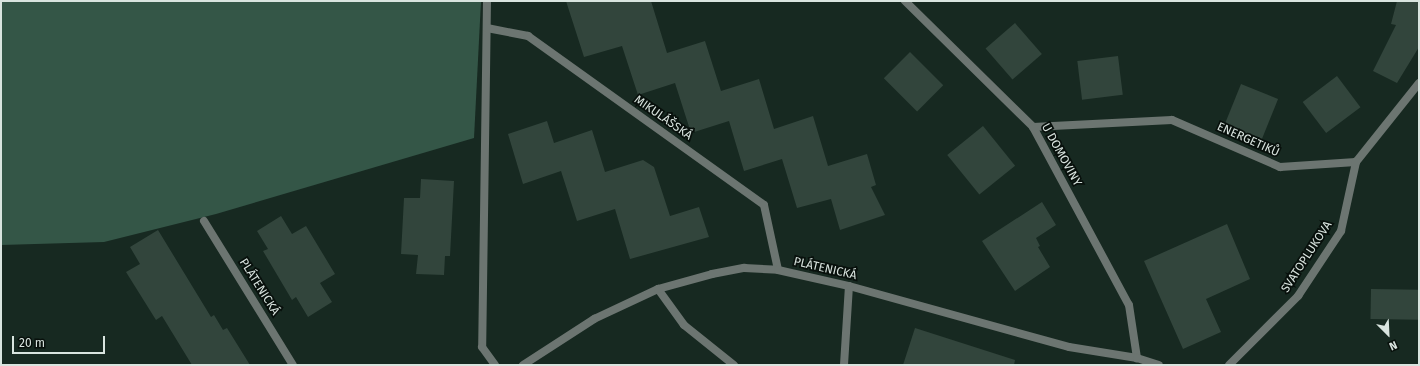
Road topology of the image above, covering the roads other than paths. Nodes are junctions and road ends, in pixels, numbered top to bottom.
1 (487, 1) edge
2 (905, 1) edge
3 (487, 28) junction
4 (1419, 83) edge
5 (1033, 127) junction
6 (1356, 162) junction
7 (204, 222) dead end
8 (778, 270) junction
9 (849, 286) junction
10 (658, 289) junction
11 (1137, 358) junction
12 (293, 365) edge
13 (495, 365) edge
14 (523, 365) edge
15 (734, 365) edge
16 (844, 365) edge
17 (1159, 365) edge
18 (1229, 365) edge

1 - 3 street
2 - 5 street, U DOMOVINY
3 - 8 street, MIKULÁŠSKÁ
3 - 13 street
4 - 6 street
5 - 6 street, ENERGETIKŮ
5 - 11 street, U DOMOVINY
6 - 18 street, SVATOPLUKOVA
7 - 12 street, PLÁTENICKÁ
8 - 9 street, PLÁTENICKÁ
8 - 10 street, PLÁTENICKÁ
9 - 11 street, PLÁTENICKÁ
9 - 16 street
10 - 14 street, PLÁTENICKÁ
10 - 15 street
11 - 17 street, PLÁTENICKÁ

